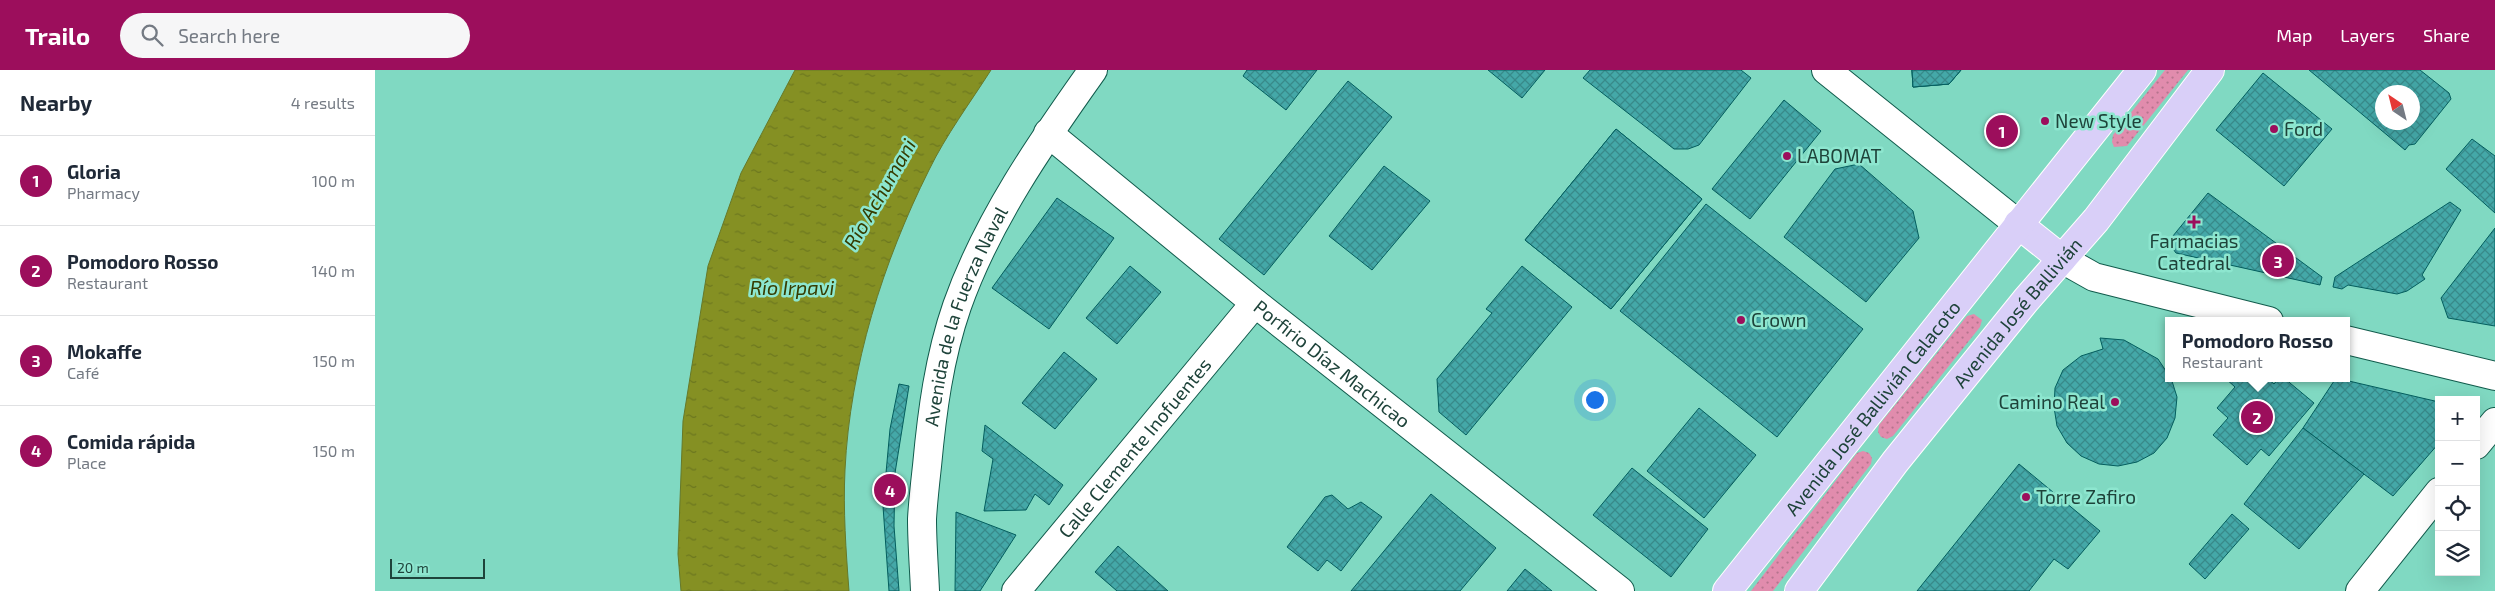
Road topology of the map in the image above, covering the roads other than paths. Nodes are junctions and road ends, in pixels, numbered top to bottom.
1 (1093, 70) edge
2 (1826, 70) edge
3 (2142, 70) edge
4 (2210, 70) edge
5 (1048, 133) junction
6 (2018, 224) junction
7 (2062, 259) junction
8 (1255, 304) junction
9 (2253, 317) edge
10 (2350, 341) edge
11 (2495, 376) edge
12 (2495, 422) edge
13 (2479, 441) edge
14 (2435, 497) edge
15 (925, 591) edge
16 (1016, 591) edge
17 (1620, 591) edge
18 (1727, 591) edge
19 (1799, 591) edge
20 (2360, 591) edge

1 - 5 street, Avenida de la Fuerza Naval
2 - 6 street
3 - 6 main road
4 - 7 main road, Avenida José Ballivián
5 - 8 street, Porfirio Díaz Machicao
5 - 15 street, Avenida de la Fuerza Naval
6 - 7 main road
6 - 18 main road, Avenida José Ballivián Calacoto
7 - 9 street
7 - 19 main road, Avenida José Ballivián
8 - 16 street, Calle Clemente Inofuentes
8 - 17 street, Porfirio Díaz Machicao
10 - 11 street
12 - 13 street
14 - 20 street

